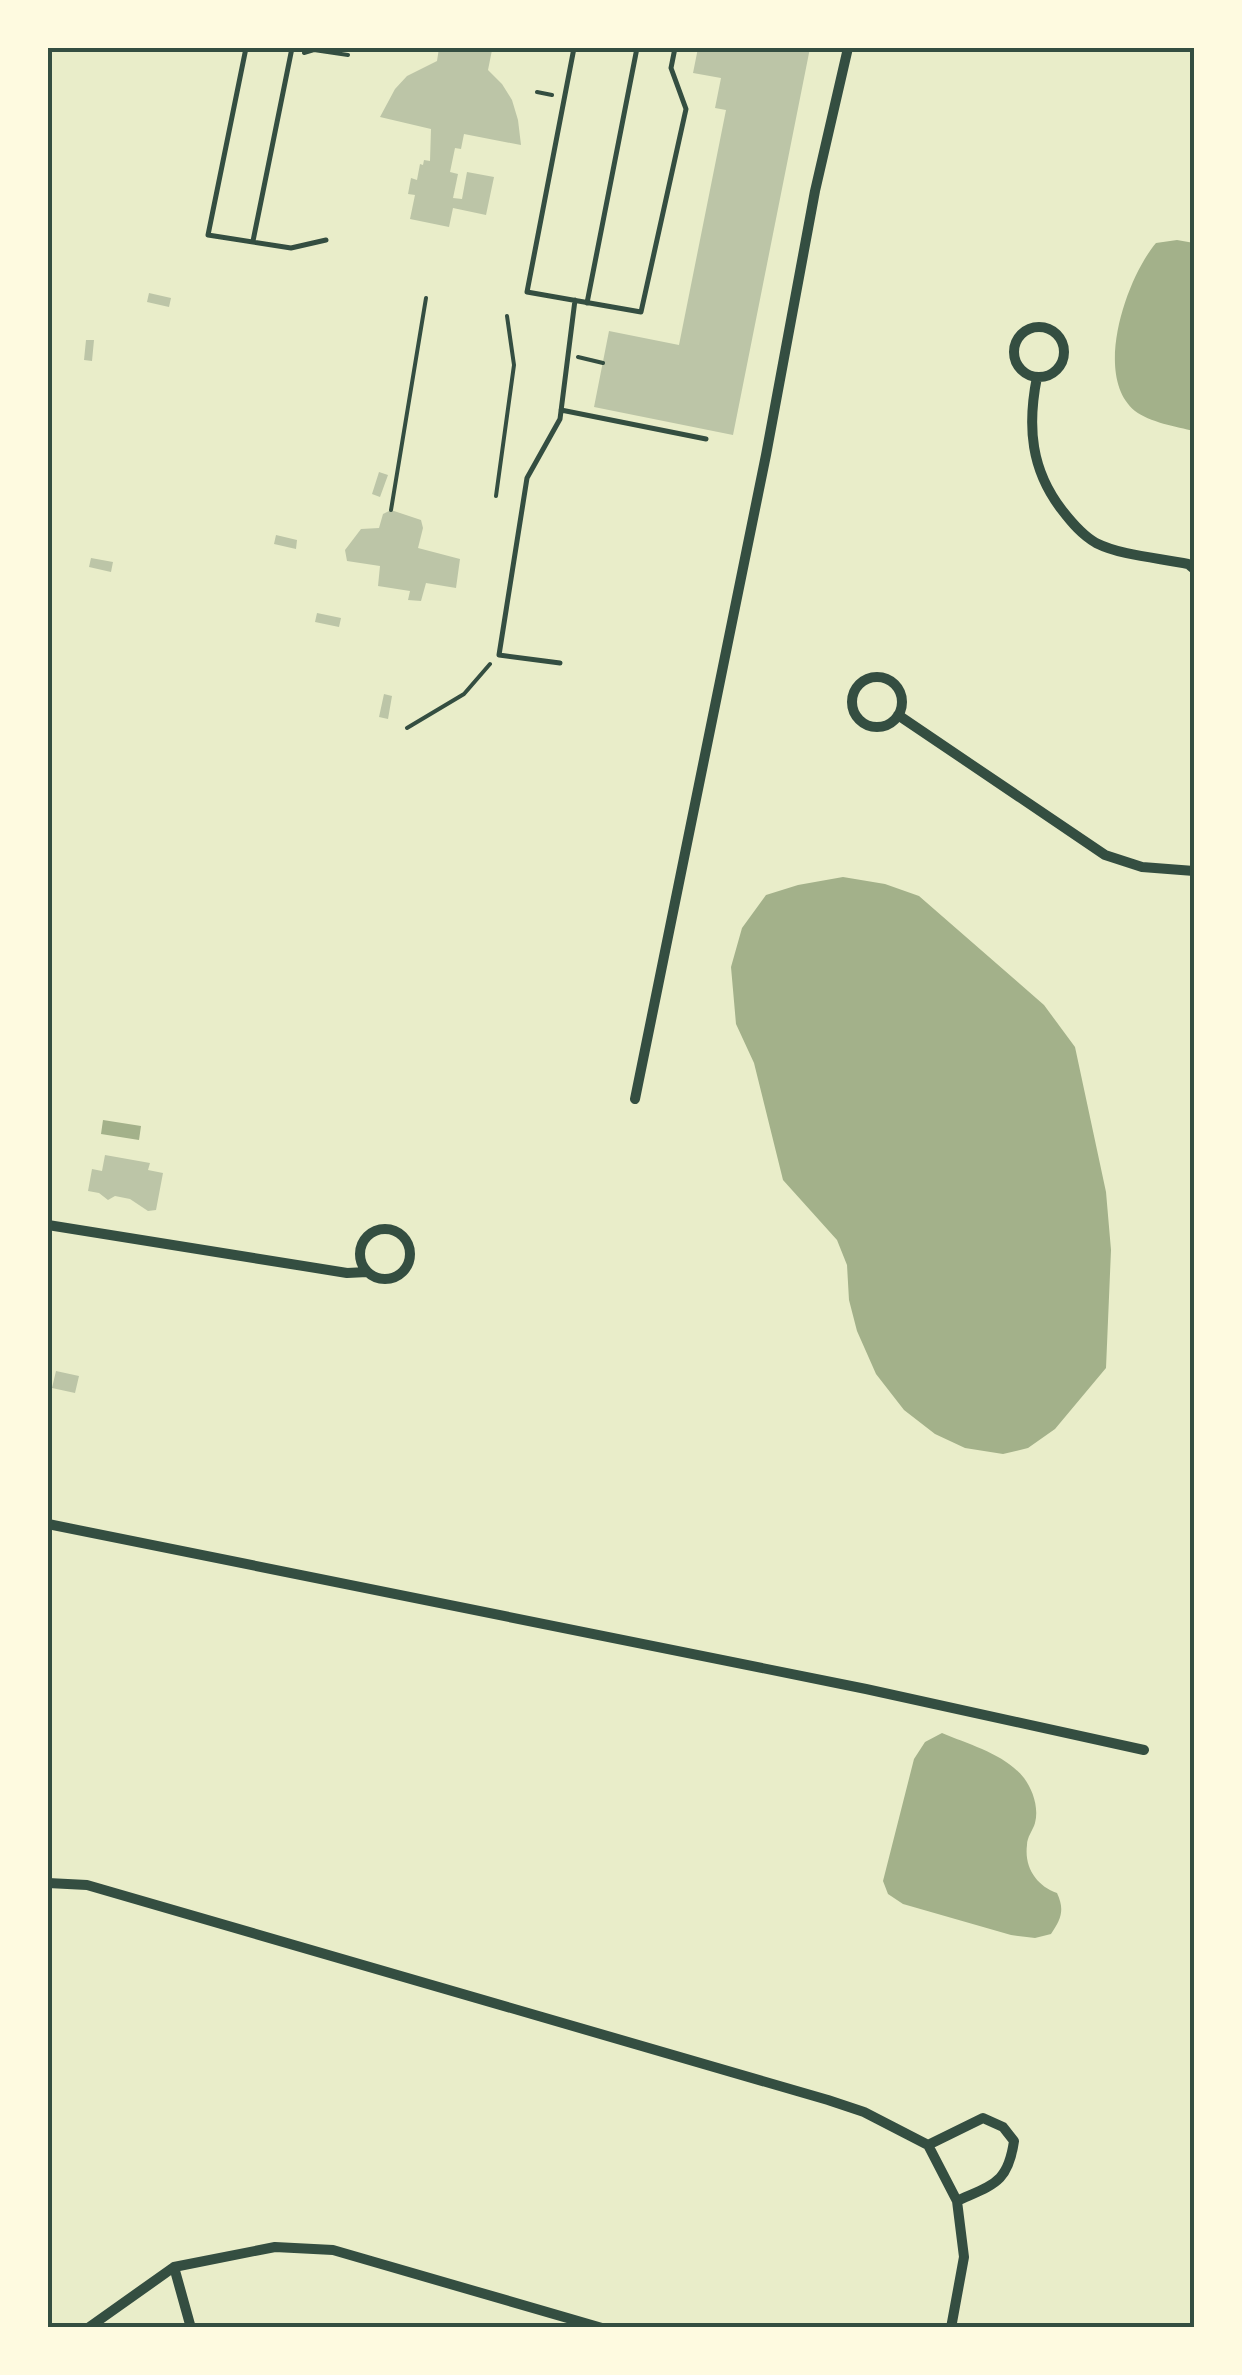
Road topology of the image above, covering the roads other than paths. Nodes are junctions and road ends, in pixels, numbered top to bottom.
1 (246, 48) edge
2 (292, 48) edge
3 (574, 48) edge
4 (637, 48) edge
5 (675, 48) edge
6 (848, 48) edge
7 (326, 240) dead end
8 (253, 242) junction
9 (575, 300) junction
10 (587, 303) junction
11 (1036, 377) junction
12 (561, 410) junction
13 (706, 439) dead end
14 (1194, 569) edge
15 (560, 664) dead end
16 (898, 715) junction
17 (1194, 870) edge
18 (635, 1100) dead end
19 (48, 1225) edge
20 (366, 1272) junction
21 (48, 1524) edge
22 (1144, 1750) dead end
23 (48, 1883) edge
24 (928, 2145) junction
25 (958, 2201) junction
26 (174, 2267) junction
27 (88, 2328) edge
28 (191, 2328) edge
29 (602, 2328) edge
30 (952, 2328) edge

1 - 8 lane
2 - 8 lane
3 - 9 lane
4 - 10 lane
5 - 10 lane
6 - 18 street
7 - 8 lane
9 - 10 lane
9 - 12 lane
11 - 11 street
11 - 14 street
12 - 13 lane
12 - 15 lane
16 - 16 street
16 - 17 street
19 - 20 street
20 - 20 street
21 - 22 street
23 - 24 street
24 - 25 street
24 - 25 street
25 - 30 street
26 - 27 street
26 - 28 street
26 - 29 street

